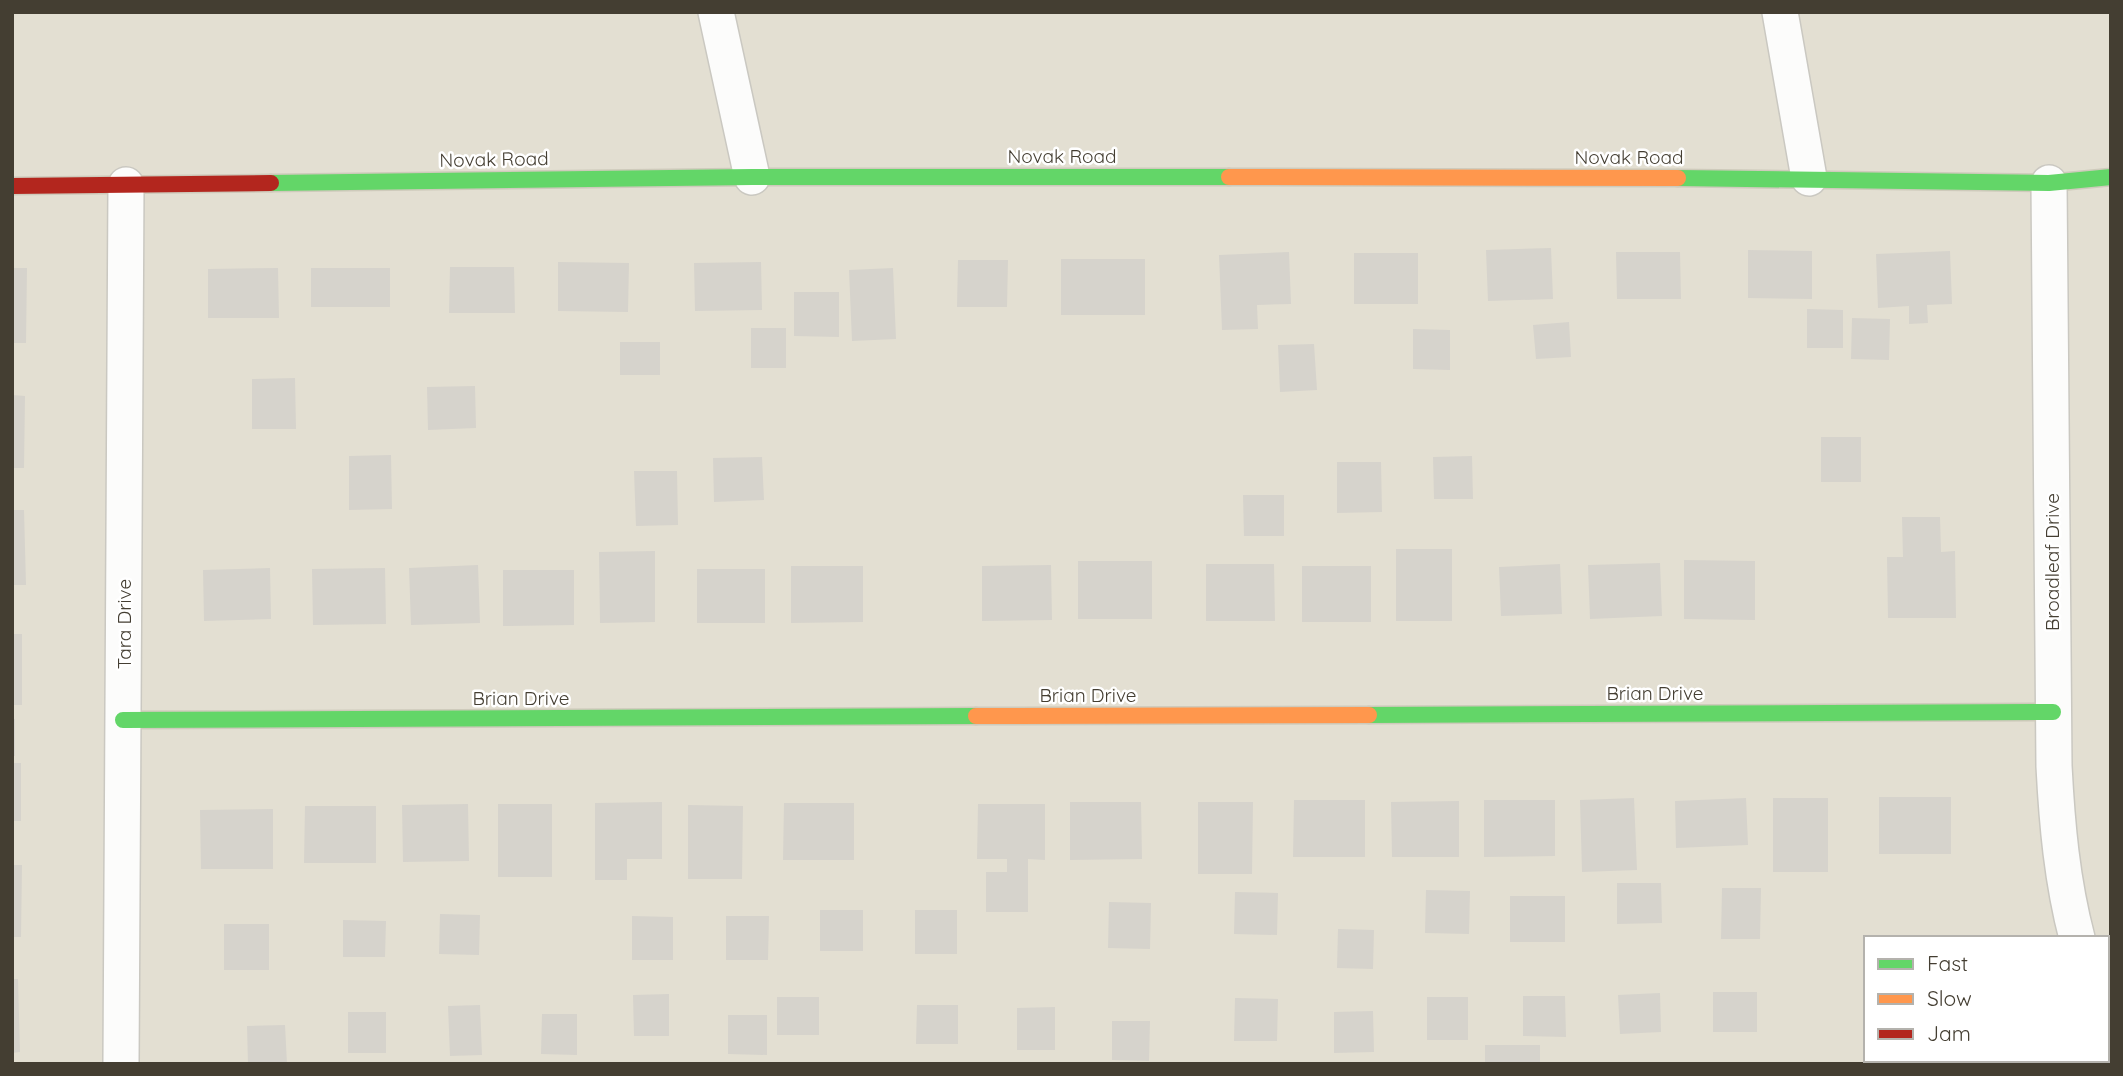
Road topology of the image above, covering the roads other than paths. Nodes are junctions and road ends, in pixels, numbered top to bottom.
1 (716, 12) edge
2 (1780, 12) edge
3 (752, 177) junction
4 (2111, 177) edge
5 (1809, 178) junction
6 (2049, 183) junction
7 (126, 185) junction
8 (12, 186) edge
9 (2053, 712) junction
10 (123, 720) junction
11 (2076, 936) edge
12 (121, 1064) edge

1 - 3 street
2 - 5 street
3 - 5 street, Novak Road
3 - 7 street, Novak Road
4 - 6 street, Novak Road
5 - 6 street, Novak Road
6 - 9 street, Broadleaf Drive
7 - 8 street, Novak Road
7 - 10 street, Tara Drive
9 - 10 street, Brian Drive
9 - 11 street, Broadleaf Drive
10 - 12 street, Tara Drive

